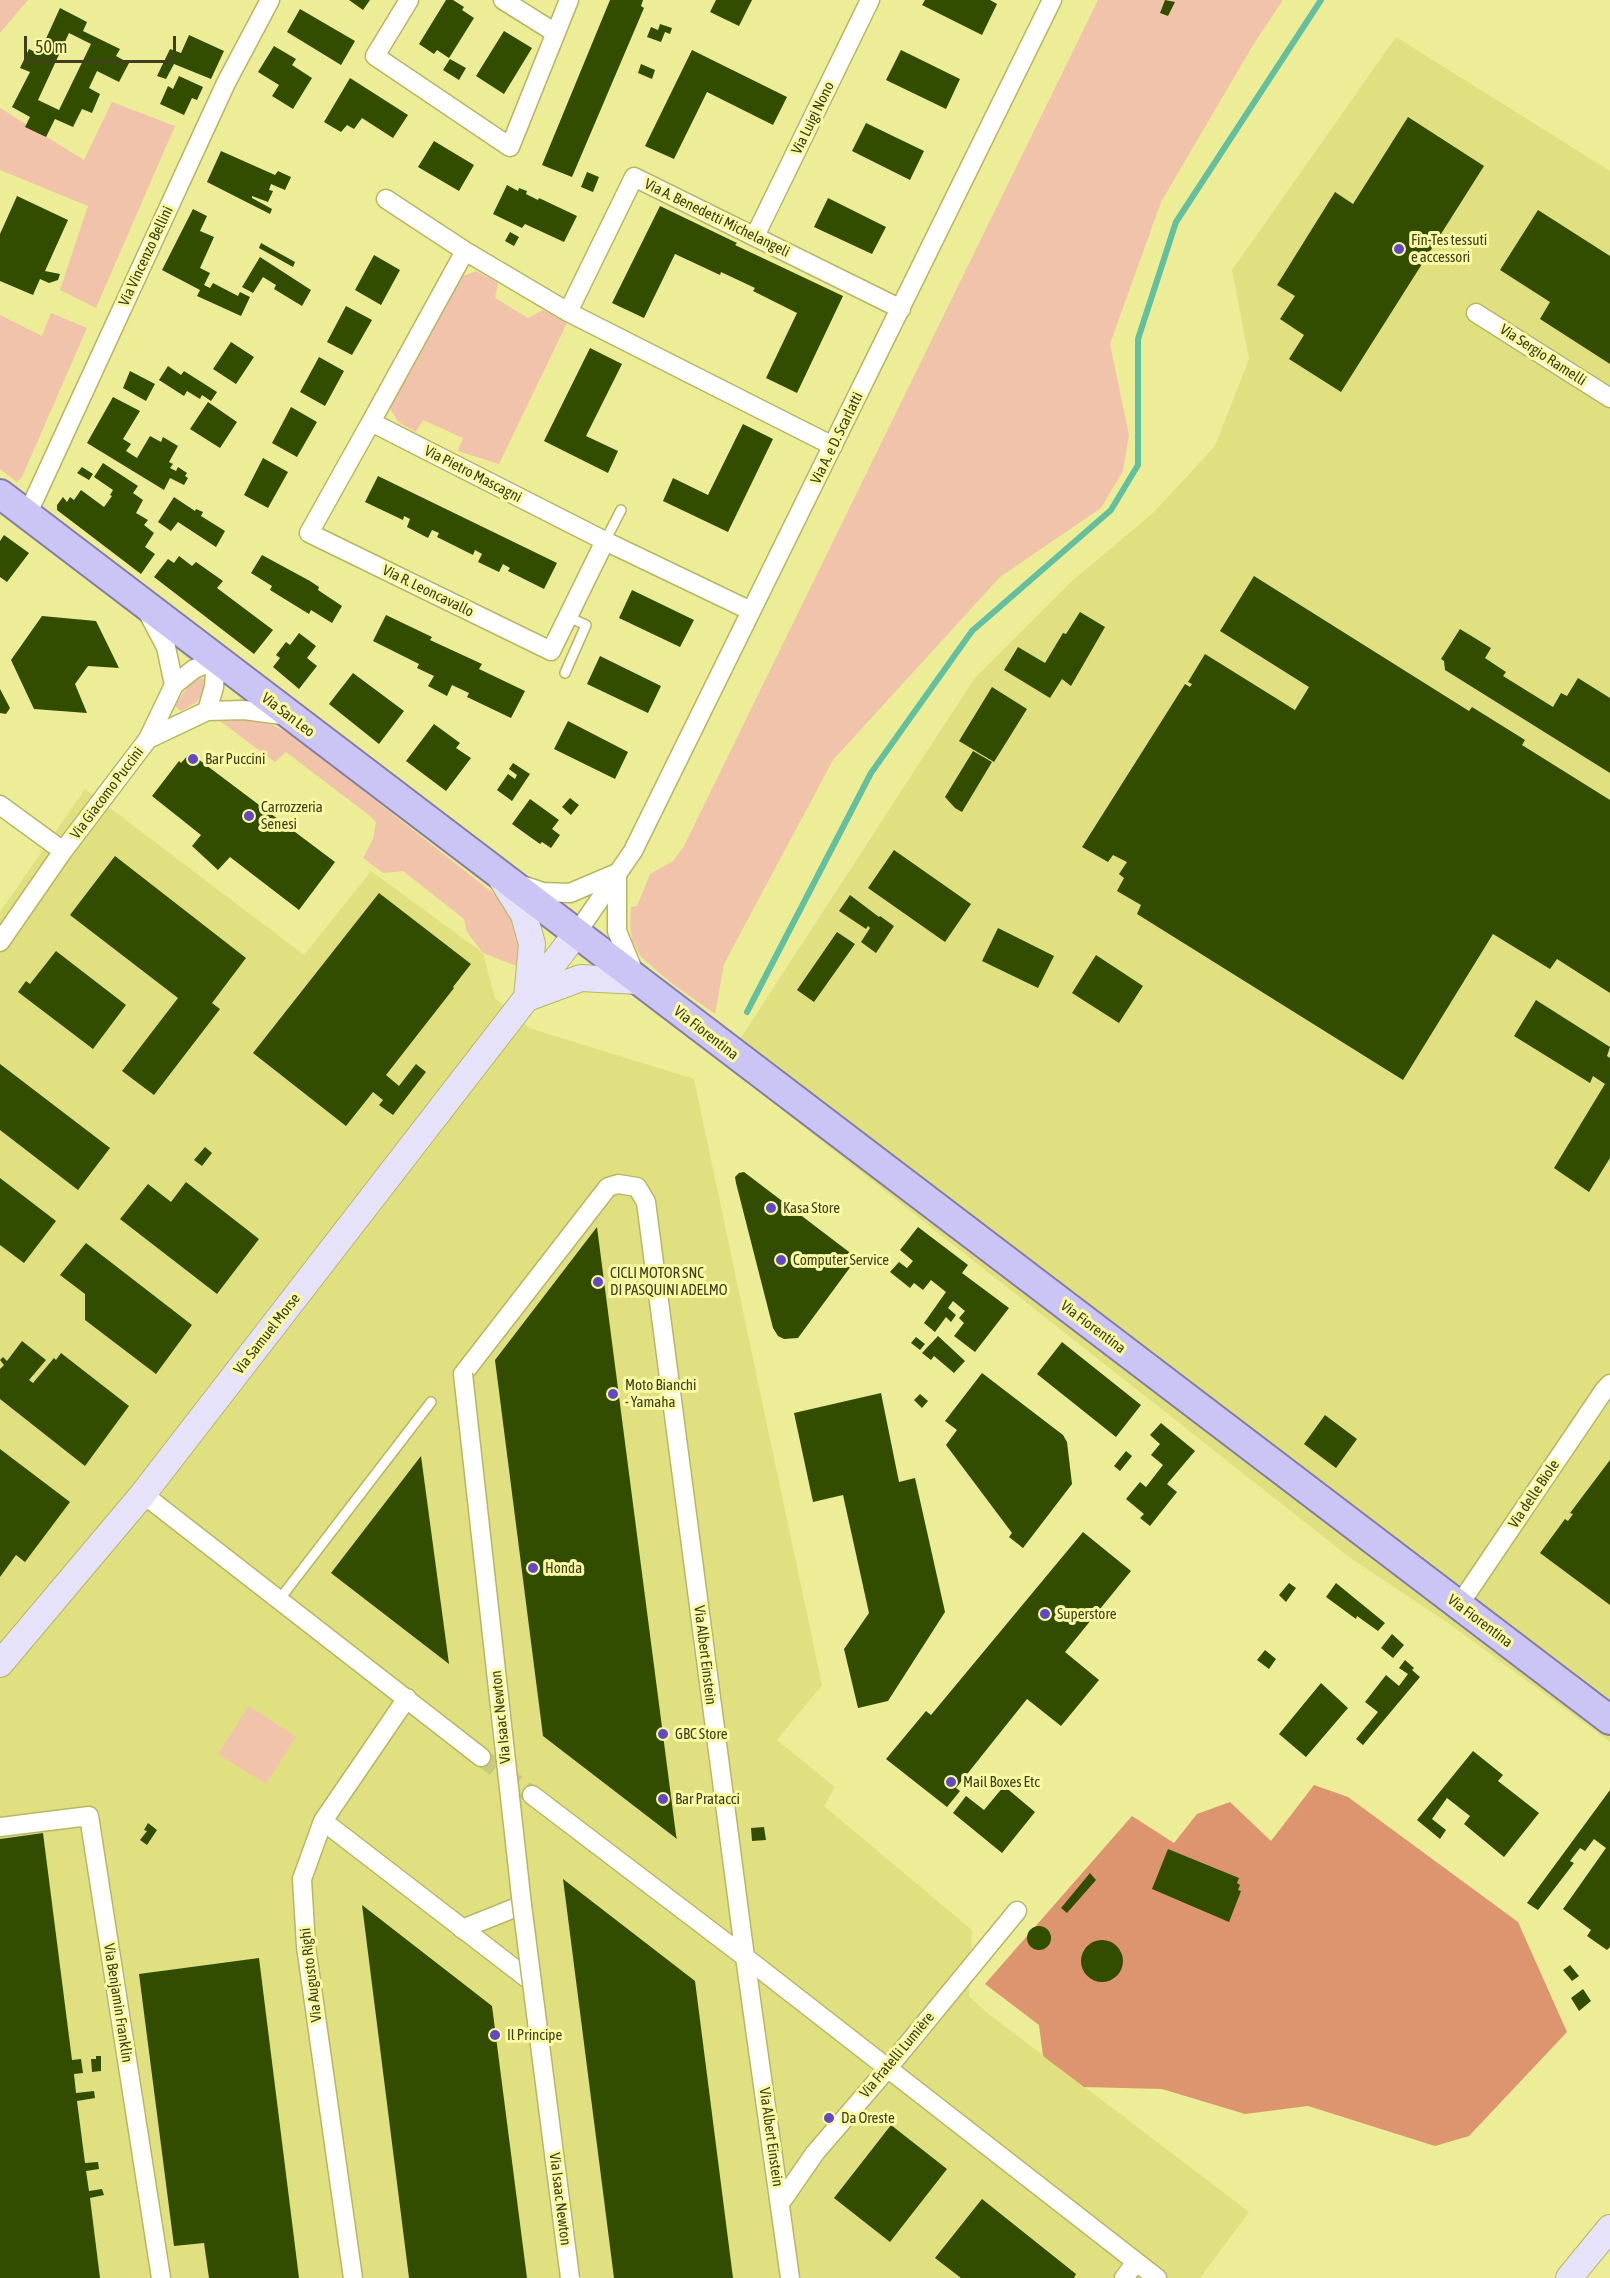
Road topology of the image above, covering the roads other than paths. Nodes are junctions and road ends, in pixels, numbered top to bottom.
1 (270, 0) edge
2 (410, 0) edge
3 (503, 0) edge
4 (569, 0) edge
5 (870, 0) edge
6 (1052, 0) edge
7 (554, 32) junction
8 (386, 199) dead end
9 (755, 236) junction
10 (465, 250) junction
11 (901, 309) junction
12 (568, 312) junction
13 (1476, 313) dead end
14 (1610, 398) edge
15 (370, 422) junction
16 (833, 446) junction
17 (0, 494) edge
18 (621, 510) dead end
19 (27, 515) junction
20 (605, 541) junction
21 (144, 604) junction
22 (751, 611) junction
23 (568, 617) junction
24 (216, 660) junction
25 (565, 674) dead end
26 (174, 685) junction
27 (207, 711) junction
28 (291, 716) junction
29 (148, 739) junction
30 (0, 805) edge
31 (63, 851) junction
32 (617, 873) junction
33 (500, 877) junction
34 (576, 934) junction
35 (0, 942) edge
36 (638, 981) junction
37 (527, 998) junction
38 (597, 1199) joint
39 (1610, 1384) edge
40 (431, 1402) dead end
41 (143, 1494) junction
42 (279, 1600) junction
43 (1460, 1605) junction
44 (0, 1664) edge
45 (407, 1698) junction
46 (1610, 1720) edge
47 (481, 1757) tunnel mouth
48 (532, 1795) tunnel mouth
49 (323, 1821) junction
50 (0, 1827) edge
51 (522, 1905) junction
52 (1017, 1911) dead end
53 (462, 1929) junction
54 (745, 1957) junction
55 (532, 1982) junction
56 (888, 2068) junction
57 (781, 2202) junction
58 (1610, 2228) edge
59 (1136, 2262) junction
60 (161, 2278) edge
61 (353, 2278) edge
62 (570, 2278) edge
63 (790, 2278) edge
64 (1124, 2278) edge
65 (1157, 2278) edge
66 (1569, 2278) edge

1 - 19 street, Via Vincenzo Bellini
2 - 7 street
3 - 7 street
4 - 7 street
5 - 9 street, Via Luigi Nono
6 - 11 street, Via A. e D. Scarlatti
8 - 10 street
9 - 11 street, Via A. Benedetti Michelangeli
9 - 12 street, Via A. Benedetti Michelangeli
10 - 12 street
10 - 15 street
11 - 16 street, Via A. e D. Scarlatti
12 - 16 street
13 - 14 street, Via Sergio Ramelli
15 - 20 street, Via Pietro Mascagni
15 - 23 street, Via R. Leoncavallo
16 - 22 street, Via A. e D. Scarlatti
17 - 19 main road, Via San Leo
18 - 20 lane
19 - 21 main road, Via San Leo
20 - 22 street, Via Pietro Mascagni
20 - 23 street, Via R. Leoncavallo
21 - 24 main road, Via San Leo
21 - 26 street
22 - 32 street, Via A. e D. Scarlatti
23 - 25 lane
24 - 26 street
24 - 27 street
24 - 28 main road, Via San Leo
26 - 29 street
27 - 28 street
27 - 29 street, Via Giacomo Puccini
28 - 33 main road, Via San Leo
29 - 31 street, Via Giacomo Puccini
30 - 31 street
31 - 35 street, Via Giacomo Puccini
32 - 33 street
32 - 34 street, Via A. e D. Scarlatti
32 - 36 street
33 - 34 main road, Via San Leo
33 - 37 street
34 - 36 main road, Via Fiorentina
34 - 37 street, Via Samuel Morse
36 - 37 street
36 - 43 main road, Via Fiorentina
37 - 41 street, Via Samuel Morse
38 - 51 street, Via Isaac Newton, bridge
38 - 54 street, Via Albert Einstein
39 - 43 street, Via delle Biole
40 - 42 lane
41 - 42 street
41 - 44 street, Via Samuel Morse
42 - 45 street
43 - 46 main road, Via Fiorentina
45 - 47 street
45 - 49 street, Via Augusto Righi
48 - 54 street
49 - 53 street
49 - 61 street, Via Augusto Righi
50 - 60 street, Via Benjamin Franklin
51 - 53 street
51 - 55 street, Via Isaac Newton, bridge
52 - 56 street, Via Fratelli Lumière
53 - 55 street
54 - 56 street
54 - 57 street, Via Albert Einstein
55 - 62 street, Via Isaac Newton, bridge
56 - 57 street, Via Fratelli Lumière
56 - 59 street
57 - 63 street, Via Albert Einstein
58 - 66 street
59 - 64 street
59 - 65 street

